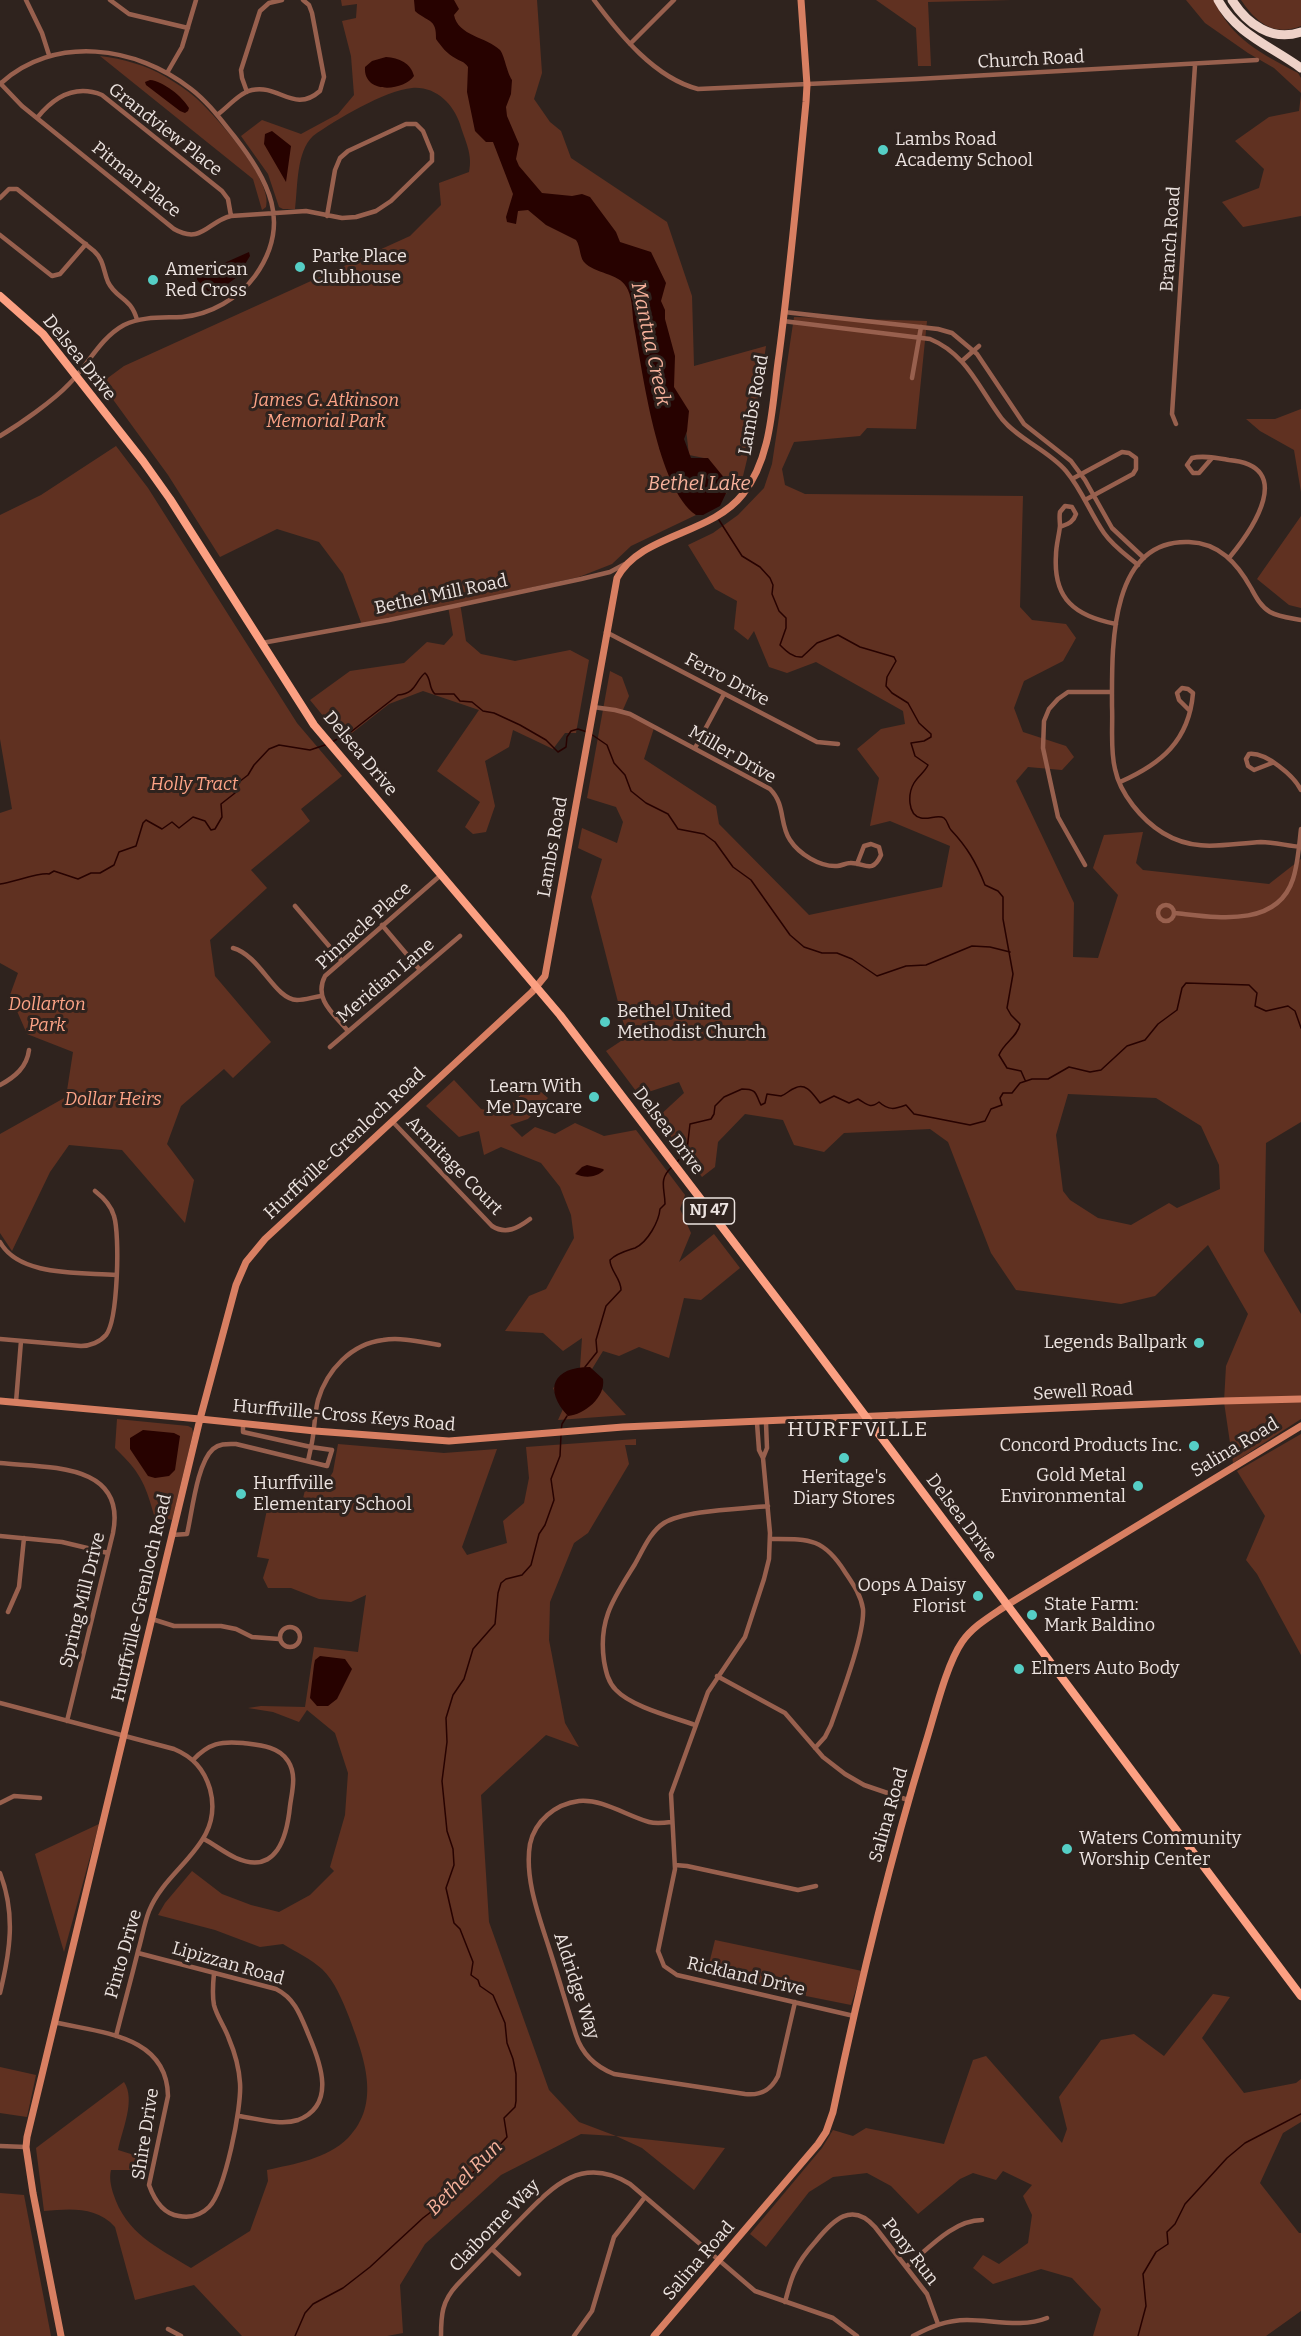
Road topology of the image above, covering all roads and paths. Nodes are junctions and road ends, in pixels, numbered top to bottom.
1 (26, 0) edge
2 (110, 0) edge
3 (196, 0) edge
4 (282, 0) edge
5 (303, 0) edge
6 (594, 0) edge
7 (674, 0) edge
8 (801, 0) edge
9 (1218, 0) edge
10 (1232, 0) edge
11 (188, 27) junction
12 (1301, 32) edge
13 (630, 44) junction
14 (49, 55) junction
15 (1257, 60) dead end
16 (1195, 65) junction
17 (1301, 68) edge
18 (167, 73) junction
19 (0, 84) edge
20 (807, 85) junction
21 (247, 92) junction
22 (217, 115) junction
23 (37, 118) junction
24 (0, 198) edge
25 (273, 213) junction
26 (231, 216) junction
27 (327, 216) junction
28 (0, 235) edge
29 (86, 244) junction
30 (0, 296) edge
31 (784, 312) junction
32 (137, 321) junction
33 (783, 321) junction
34 (921, 327) junction
35 (920, 338) junction
36 (979, 346) dead end
37 (974, 350) junction
38 (963, 361) junction
39 (76, 376) junction
40 (912, 378) dead end
41 (1176, 424) dead end
42 (0, 436) edge
43 (1040, 437) junction
44 (1034, 445) junction
45 (1053, 447) junction
46 (1047, 455) junction
47 (1212, 458) junction
48 (1081, 474) junction
49 (1072, 479) junction
50 (1093, 495) junction
51 (1085, 500) junction
52 (1060, 527) junction
53 (1144, 558) junction
54 (1229, 558) junction
55 (625, 564) junction
56 (1138, 565) junction
57 (1301, 620) edge
58 (1116, 624) junction
59 (606, 632) junction
60 (260, 644) junction
61 (1112, 692) junction
62 (724, 694) junction
63 (593, 707) junction
64 (1190, 711) junction
65 (838, 744) dead end
66 (695, 748) junction
67 (1272, 763) junction
68 (1120, 782) junction
69 (1301, 790) edge
70 (1301, 829) edge
71 (1300, 847) edge
72 (857, 864) junction
73 (1085, 865) dead end
74 (442, 874) junction
75 (295, 906) dead end
76 (1175, 913) dead end
77 (382, 925) junction
78 (460, 936) dead end
79 (233, 948) dead end
80 (341, 960) junction
81 (420, 970) junction
82 (538, 986) junction
83 (321, 996) junction
84 (348, 1031) junction
85 (330, 1047) dead end
86 (29, 1050) dead end
87 (0, 1085) edge
88 (392, 1121) junction
89 (94, 1191) dead end
90 (530, 1219) dead end
91 (0, 1242) edge
92 (116, 1275) junction
93 (0, 1339) edge
94 (21, 1341) junction
95 (439, 1345) dead end
96 (1301, 1399) edge
97 (0, 1401) edge
98 (16, 1402) junction
99 (866, 1416) junction
100 (200, 1419) junction
101 (757, 1423) junction
102 (766, 1423) junction
103 (243, 1424) junction
104 (1301, 1426) edge
105 (315, 1431) junction
106 (243, 1432) junction
107 (236, 1444) junction
108 (312, 1446) junction
109 (763, 1458) junction
110 (308, 1461) junction
111 (0, 1463) edge
112 (768, 1506) junction
113 (172, 1535) junction
114 (0, 1536) edge
115 (24, 1538) junction
116 (770, 1539) junction
117 (108, 1553) junction
118 (1007, 1605) junction
119 (8, 1612) dead end
120 (152, 1619) junction
121 (279, 1639) junction
122 (717, 1676) junction
123 (0, 1703) edge
124 (67, 1721) junction
125 (695, 1725) junction
126 (124, 1735) junction
127 (815, 1748) junction
128 (193, 1760) junction
129 (40, 1798) dead end
130 (908, 1800) junction
131 (0, 1803) edge
132 (671, 1822) junction
133 (204, 1839) junction
134 (675, 1865) junction
135 (0, 1873) edge
136 (816, 1886) dead end
137 (138, 1953) junction
138 (214, 1973) junction
139 (0, 1993) edge
140 (1301, 1996) edge
141 (795, 2002) junction
142 (854, 2016) junction
143 (54, 2022) junction
144 (116, 2036) junction
145 (238, 2116) junction
146 (0, 2146) edge
147 (26, 2147) junction
148 (645, 2197) junction
149 (982, 2220) dead end
150 (492, 2249) junction
151 (719, 2260) junction
152 (906, 2267) junction
153 (519, 2274) dead end
154 (785, 2302) junction
155 (1047, 2318) dead end
156 (938, 2324) junction
157 (168, 2329) dead end
158 (61, 2336) edge
159 (181, 2336) edge
160 (441, 2336) edge
161 (573, 2336) edge
162 (654, 2336) edge
163 (857, 2336) edge
164 (912, 2336) edge

1 - 14 street
2 - 11 street
3 - 11 street
4 - 21 street
5 - 21 street
6 - 13 street
7 - 13 street
8 - 20 main road, Lambs Road
9 - 17 highway
10 - 12 highway
11 - 18 street
13 - 20 street
14 - 18 street
14 - 19 street
15 - 16 street, Church Road
16 - 20 street, Church Road
16 - 41 street, Branch Road
18 - 22 street
19 - 23 street, Pitman Place
20 - 31 main road, Lambs Road
21 - 22 street
22 - 25 street
23 - 26 street, Pitman Place
23 - 26 street, Grandview Place
24 - 29 street
25 - 26 street, Pitman Place
25 - 27 street, Pitman Place
25 - 32 street
27 - 27 street, Pitman Place
28 - 29 street
29 - 32 street
30 - 39 main road, Delsea Drive / NJ 47
31 - 33 main road, Lambs Road
31 - 34 street
32 - 39 street
33 - 35 street
33 - 55 main road, Lambs Road
34 - 35 street
34 - 37 street
35 - 38 street
35 - 40 street
36 - 37 street
37 - 38 street
37 - 43 street
38 - 44 street
39 - 42 street
39 - 60 main road, Delsea Drive / NJ 47
43 - 44 street
43 - 45 street
44 - 46 street
45 - 46 street
45 - 48 street
46 - 49 street
47 - 47 street
47 - 54 street
48 - 49 street
48 - 50 street
48 - 50 street
49 - 51 street
50 - 51 street
50 - 53 street
51 - 56 street
52 - 52 street
52 - 58 street
53 - 54 street
53 - 56 street
54 - 57 street
55 - 59 main road, Lambs Road
55 - 60 street, Bethel Mill Road
56 - 58 street
58 - 61 street
59 - 62 street, Ferro Drive
59 - 63 main road, Lambs Road
60 - 74 main road, Delsea Drive / NJ 47
61 - 68 street
61 - 73 street
62 - 65 street, Ferro Drive
62 - 66 street
63 - 66 street, Miller Drive
63 - 82 main road, Lambs Road
64 - 64 street
64 - 68 street
66 - 72 street, Miller Drive
67 - 67 street
67 - 69 street
68 - 71 street
70 - 71 street
71 - 76 street
72 - 72 street, Miller Drive
74 - 77 street, Pinnacle Place
74 - 82 main road, Delsea Drive / NJ 47
75 - 80 street
77 - 80 street, Pinnacle Place
77 - 81 street
78 - 81 street, Meridian Lane
79 - 83 street
80 - 83 street, Pinnacle Place
81 - 84 street, Meridian Lane
82 - 88 main road, Hurffville-Grenloch Road
82 - 99 main road, Delsea Drive / NJ 47
83 - 84 street, Pinnacle Place
84 - 85 street, Meridian Lane
86 - 87 street
88 - 90 street, Armitage Court
88 - 100 main road, Hurffville-Grenloch Road
89 - 92 street
91 - 92 street
92 - 94 street
93 - 94 street
94 - 98 street
95 - 105 street
96 - 99 main road, Sewell Road
97 - 98 main road, Hurffville-Cross Keys Road
98 - 100 main road, Hurffville-Cross Keys Road
99 - 102 main road, Hurffville-Cross Keys Road
99 - 118 main road, Delsea Drive / NJ 47
100 - 103 main road, Hurffville-Cross Keys Road
100 - 113 main road, Hurffville-Grenloch Road
101 - 102 main road, Hurffville-Cross Keys Road
101 - 105 main road, Hurffville-Cross Keys Road
101 - 109 street, Rickland Drive
102 - 109 street, Rickland Drive
103 - 105 main road, Hurffville-Cross Keys Road
103 - 106 street
104 - 118 main road, Salina Road
105 - 108 street
106 - 107 street
106 - 108 street
107 - 110 street
107 - 113 street
108 - 110 street
108 - 110 street
109 - 112 street, Rickland Drive
111 - 117 street, Spring Mill Drive
112 - 116 street, Rickland Drive
112 - 125 street
113 - 120 main road, Hurffville-Grenloch Road
114 - 115 street
115 - 117 street
115 - 119 street
116 - 122 street, Rickland Drive
116 - 127 street
117 - 124 street, Spring Mill Drive
118 - 130 main road, Salina Road
118 - 140 main road, Delsea Drive / NJ 47
120 - 121 street
120 - 126 main road, Hurffville-Grenloch Road
121 - 121 street
122 - 125 street, Rickland Drive
122 - 127 street
123 - 124 street
124 - 126 street
125 - 132 street, Rickland Drive
126 - 128 street
126 - 143 main road, Hurffville-Grenloch Road
127 - 130 street
128 - 133 street, Pinto Drive
128 - 133 street
129 - 131 street
130 - 142 main road, Salina Road
132 - 134 street, Rickland Drive
132 - 141 street, Aldridge Way
133 - 137 street, Pinto Drive
134 - 136 street
134 - 141 street, Rickland Drive
135 - 139 street
137 - 138 street, Lipizzan Road
137 - 144 street, Pinto Drive
138 - 145 street, Shire Drive
138 - 145 street, Lipizzan Road
141 - 142 street, Rickland Drive
142 - 151 main road, Salina Road
143 - 144 street, Shire Drive
143 - 147 main road, Hurffville-Grenloch Road
144 - 145 street, Shire Drive
146 - 147 street
147 - 158 main road, Hurffville-Grenloch Road
148 - 150 street, Claiborne Way
148 - 151 street, Claiborne Way
148 - 161 street
149 - 152 street
150 - 153 street
150 - 160 street, Claiborne Way
151 - 154 street, Claiborne Way
151 - 162 main road, Salina Road
152 - 154 street, Pony Run
152 - 156 street, Pony Run
154 - 163 street, Claiborne Way
155 - 156 street
156 - 164 street
157 - 159 street

